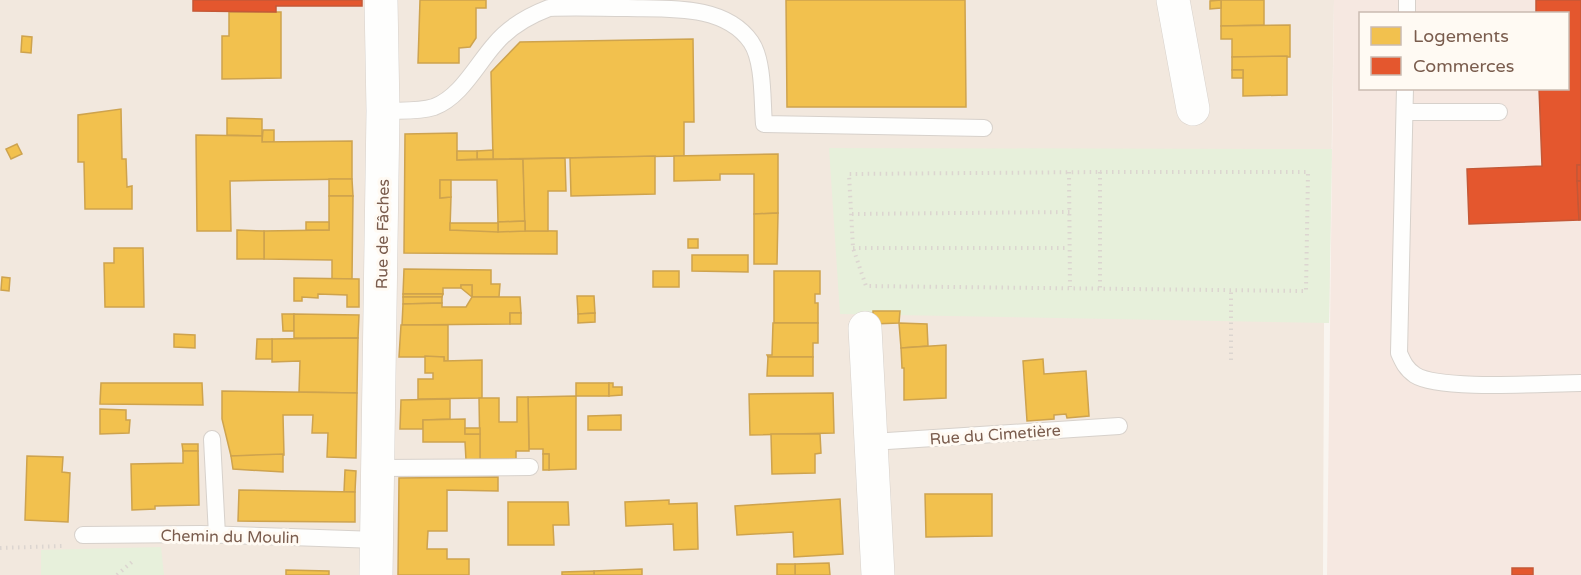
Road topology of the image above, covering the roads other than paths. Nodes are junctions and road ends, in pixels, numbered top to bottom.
1 (381, 0) edge
2 (1173, 0) edge
3 (1405, 90) edge
4 (1192, 109) dead end
5 (383, 111) junction
6 (1405, 112) junction
7 (1499, 112) dead end
8 (984, 128) dead end
9 (865, 328) dead end
10 (1581, 383) edge
11 (1119, 426) dead end
12 (212, 439) dead end
13 (872, 442) junction
14 (530, 467) dead end
15 (378, 468) junction
16 (83, 535) dead end
17 (217, 535) junction
18 (377, 540) junction
19 (376, 575) edge
20 (878, 575) edge

1 - 5 street, Rue de Fâches
2 - 4 street
3 - 6 lane
5 - 8 lane
5 - 15 street, Rue de Fâches
6 - 7 lane
6 - 10 lane
9 - 13 street
11 - 13 lane, Rue du Cimetière
12 - 17 lane
13 - 20 street
14 - 15 lane
15 - 18 street, Rue de Fâches
16 - 17 lane, Chemin du Moulin
17 - 18 lane, Chemin du Moulin
18 - 19 street, Rue de Fâches

